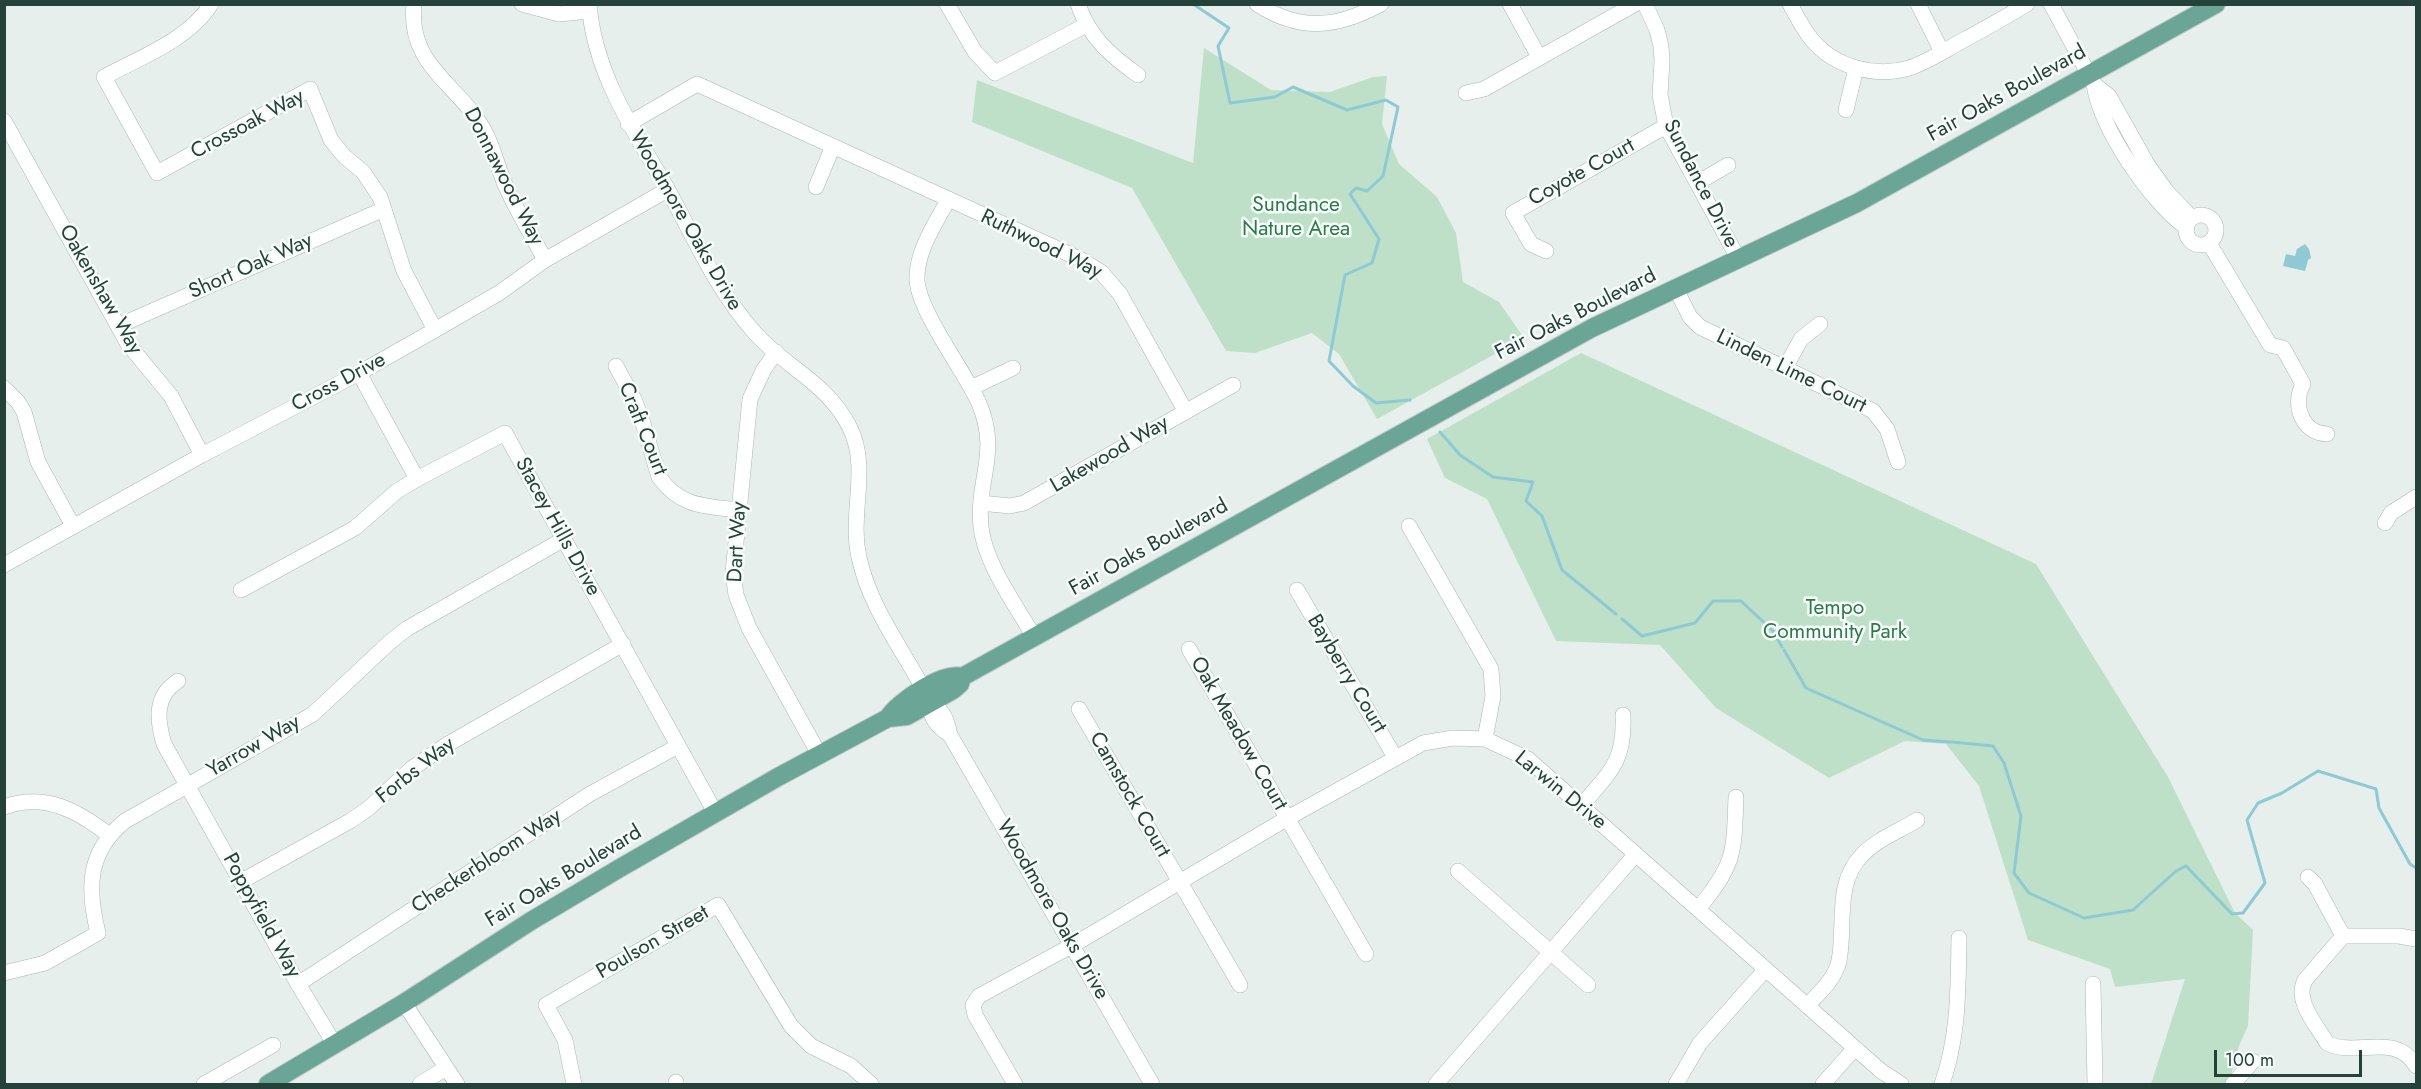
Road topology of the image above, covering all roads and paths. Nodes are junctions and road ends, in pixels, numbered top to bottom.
1 (211, 4) edge
2 (414, 4) edge
3 (522, 4) edge
4 (947, 4) edge
5 (1078, 4) edge
6 (1257, 4) edge
7 (1381, 4) edge
8 (1510, 4) edge
9 (1635, 4) edge
10 (1645, 4) edge
11 (1790, 4) edge
12 (1918, 4) edge
13 (2027, 4) edge
14 (2051, 4) edge
15 (2216, 4) edge
16 (590, 8) edge
17 (1086, 26) junction
18 (1942, 52) junction
19 (1539, 57) junction
20 (1856, 68) junction
21 (1138, 75) dead end
22 (2091, 79) junction
23 (1466, 93) dead end
24 (1845, 110) dead end
25 (4, 121) edge
26 (628, 124) junction
27 (1666, 126) junction
28 (833, 146) junction
29 (1728, 165) dead end
30 (1697, 183) junction
31 (816, 187) dead end
32 (667, 190) junction
33 (948, 200) junction
34 (384, 209) junction
35 (2189, 223) junction
36 (2209, 243) junction
37 (1546, 251) dead end
38 (545, 260) junction
39 (1739, 260) junction
40 (1676, 289) junction
41 (1820, 324) dead end
42 (118, 326) junction
43 (435, 330) junction
44 (776, 352) junction
45 (616, 366) dead end
46 (1013, 368) dead end
47 (1785, 368) junction
48 (359, 373) junction
49 (1233, 385) dead end
50 (4, 388) edge
51 (971, 388) junction
52 (1186, 412) junction
53 (2327, 434) dead end
54 (202, 455) junction
55 (1898, 462) dead end
56 (417, 479) junction
57 (2416, 497) edge
58 (981, 503) junction
59 (738, 510) junction
60 (2385, 523) dead end
61 (73, 526) junction
62 (1409, 526) dead end
63 (564, 539) junction
64 (4, 565) edge
65 (241, 590) dead end
66 (1297, 590) dead end
67 (1034, 637) junction
68 (623, 644) junction
69 (1189, 649) dead end
70 (178, 681) dead end
71 (928, 696) junction
72 (1079, 709) dead end
73 (1623, 715) dead end
74 (1485, 739) junction
75 (678, 746) junction
76 (819, 754) junction
77 (1395, 757) junction
78 (188, 785) junction
79 (1736, 797) dead end
80 (1581, 806) junction
81 (4, 807) edge
82 (716, 814) junction
83 (1286, 819) junction
84 (1917, 820) dead end
85 (109, 835) junction
86 (1635, 855) junction
87 (1458, 871) dead end
88 (2308, 877) dead end
89 (242, 881) junction
90 (1179, 881) junction
91 (1698, 909) junction
92 (2343, 936) junction
93 (1959, 938) dead end
94 (2416, 939) edge
95 (1073, 945) junction
96 (1550, 953) junction
97 (1366, 954) dead end
98 (1765, 969) junction
99 (4, 973) edge
100 (298, 984) junction
101 (2093, 984) dead end
102 (1240, 985) dead end
103 (1588, 985) dead end
104 (404, 1004) junction
105 (1807, 1005) junction
106 (273, 1045) dead end
107 (335, 1045) junction
108 (1855, 1048) junction
109 (2253, 1061) dead end
110 (2416, 1066) edge
111 (446, 1068) junction
112 (204, 1084) edge
113 (268, 1084) edge
114 (420, 1084) edge
115 (457, 1084) edge
116 (574, 1084) edge
117 (872, 1084) edge
118 (1015, 1084) edge
119 (1152, 1084) edge
120 (1436, 1084) edge
121 (1676, 1084) edge
122 (1823, 1084) edge
123 (1901, 1084) edge
124 (1942, 1084) edge
125 (2096, 1084) edge
126 (2233, 1084) edge

1 - 34 street, Crossoak Way
2 - 38 street, Donnawood Way
3 - 16 street
4 - 17 street
5 - 17 street
6 - 7 street
8 - 19 street
9 - 19 street
10 - 27 street, Sundance Drive
11 - 20 street
12 - 18 street
13 - 18 street
14 - 22 street
15 - 22 main road, Fair Oaks Boulevard
16 - 26 street, Woodmore Oaks Drive
17 - 21 street
18 - 20 street
19 - 23 street
20 - 24 street
22 - 35 street
22 - 39 main road, Fair Oaks Boulevard
25 - 42 street, Oakenshaw Way
26 - 28 street, Ruthwood Way
26 - 32 street, Woodmore Oaks Drive
27 - 30 street, Sundance Drive
27 - 37 street, Coyote Court
28 - 31 street
28 - 33 street, Ruthwood Way
29 - 30 street
30 - 39 street, Sundance Drive
32 - 38 street, Cross Drive
32 - 44 street, Woodmore Oaks Drive
33 - 51 street
33 - 52 street, Ruthwood Way
34 - 42 street, Short Oak Way
34 - 43 street, Crossoak Way
35 - 36 street
35 - 36 street
36 - 53 street
38 - 43 street, Cross Drive
39 - 40 main road, Fair Oaks Boulevard
40 - 47 street, Linden Lime Court
40 - 67 main road, Fair Oaks Boulevard
41 - 47 street
42 - 54 street, Oakenshaw Way
43 - 48 street, Cross Drive
44 - 59 street, Dart Way
44 - 71 street, Woodmore Oaks Drive
45 - 59 street, Craft Court
46 - 51 street
47 - 55 street, Linden Lime Court
48 - 54 street, Cross Drive
48 - 56 street
49 - 52 street, Lakewood Way
50 - 61 street
51 - 58 street
52 - 58 street, Lakewood Way
54 - 61 street, Cross Drive
56 - 63 street, Stacey Hills Drive
56 - 65 street
57 - 60 street
58 - 67 street
59 - 76 street, Dart Way
61 - 64 street, Cross Drive
62 - 74 street
63 - 68 street, Stacey Hills Drive
63 - 78 street, Yarrow Way
66 - 77 street, Bayberry Court
67 - 71 main road, Fair Oaks Boulevard
68 - 75 street, Stacey Hills Drive
68 - 89 street, Forbs Way
69 - 83 street, Oak Meadow Court
70 - 78 street, Poppyfield Way
71 - 76 main road, Fair Oaks Boulevard
71 - 95 street, Woodmore Oaks Drive
72 - 90 street, Camstock Court
73 - 80 street
74 - 77 street, Larwin Drive
74 - 80 street, Larwin Drive
75 - 82 street, Stacey Hills Drive
75 - 100 street, Checkerbloom Way
76 - 82 main road, Fair Oaks Boulevard
77 - 83 street, Larwin Drive
78 - 85 street, Yarrow Way
78 - 89 street, Poppyfield Way
79 - 91 street
80 - 86 street, Larwin Drive
81 - 85 street
82 - 104 main road, Fair Oaks Boulevard
83 - 90 street, Larwin Drive
83 - 97 street, Oak Meadow Court
84 - 105 street
85 - 99 street, Yarrow Way
86 - 91 street, Larwin Drive
86 - 96 street
87 - 96 street
88 - 92 street
89 - 100 street, Poppyfield Way
90 - 95 street, Larwin Drive
90 - 102 street, Camstock Court
91 - 98 street, Larwin Drive
92 - 94 street
92 - 110 street
93 - 124 street
95 - 118 street, Larwin Drive
95 - 119 street, Woodmore Oaks Drive
96 - 103 street
96 - 120 street
98 - 105 street, Larwin Drive
98 - 121 street
100 - 107 street, Poppyfield Way
101 - 125 street
104 - 107 main road, Fair Oaks Boulevard
104 - 111 street
105 - 108 street, Larwin Drive
106 - 112 street
107 - 113 main road, Fair Oaks Boulevard
108 - 122 street
108 - 123 street, Larwin Drive
109 - 126 street
111 - 114 street
111 - 115 street
116 - 117 street, Poulson Street

